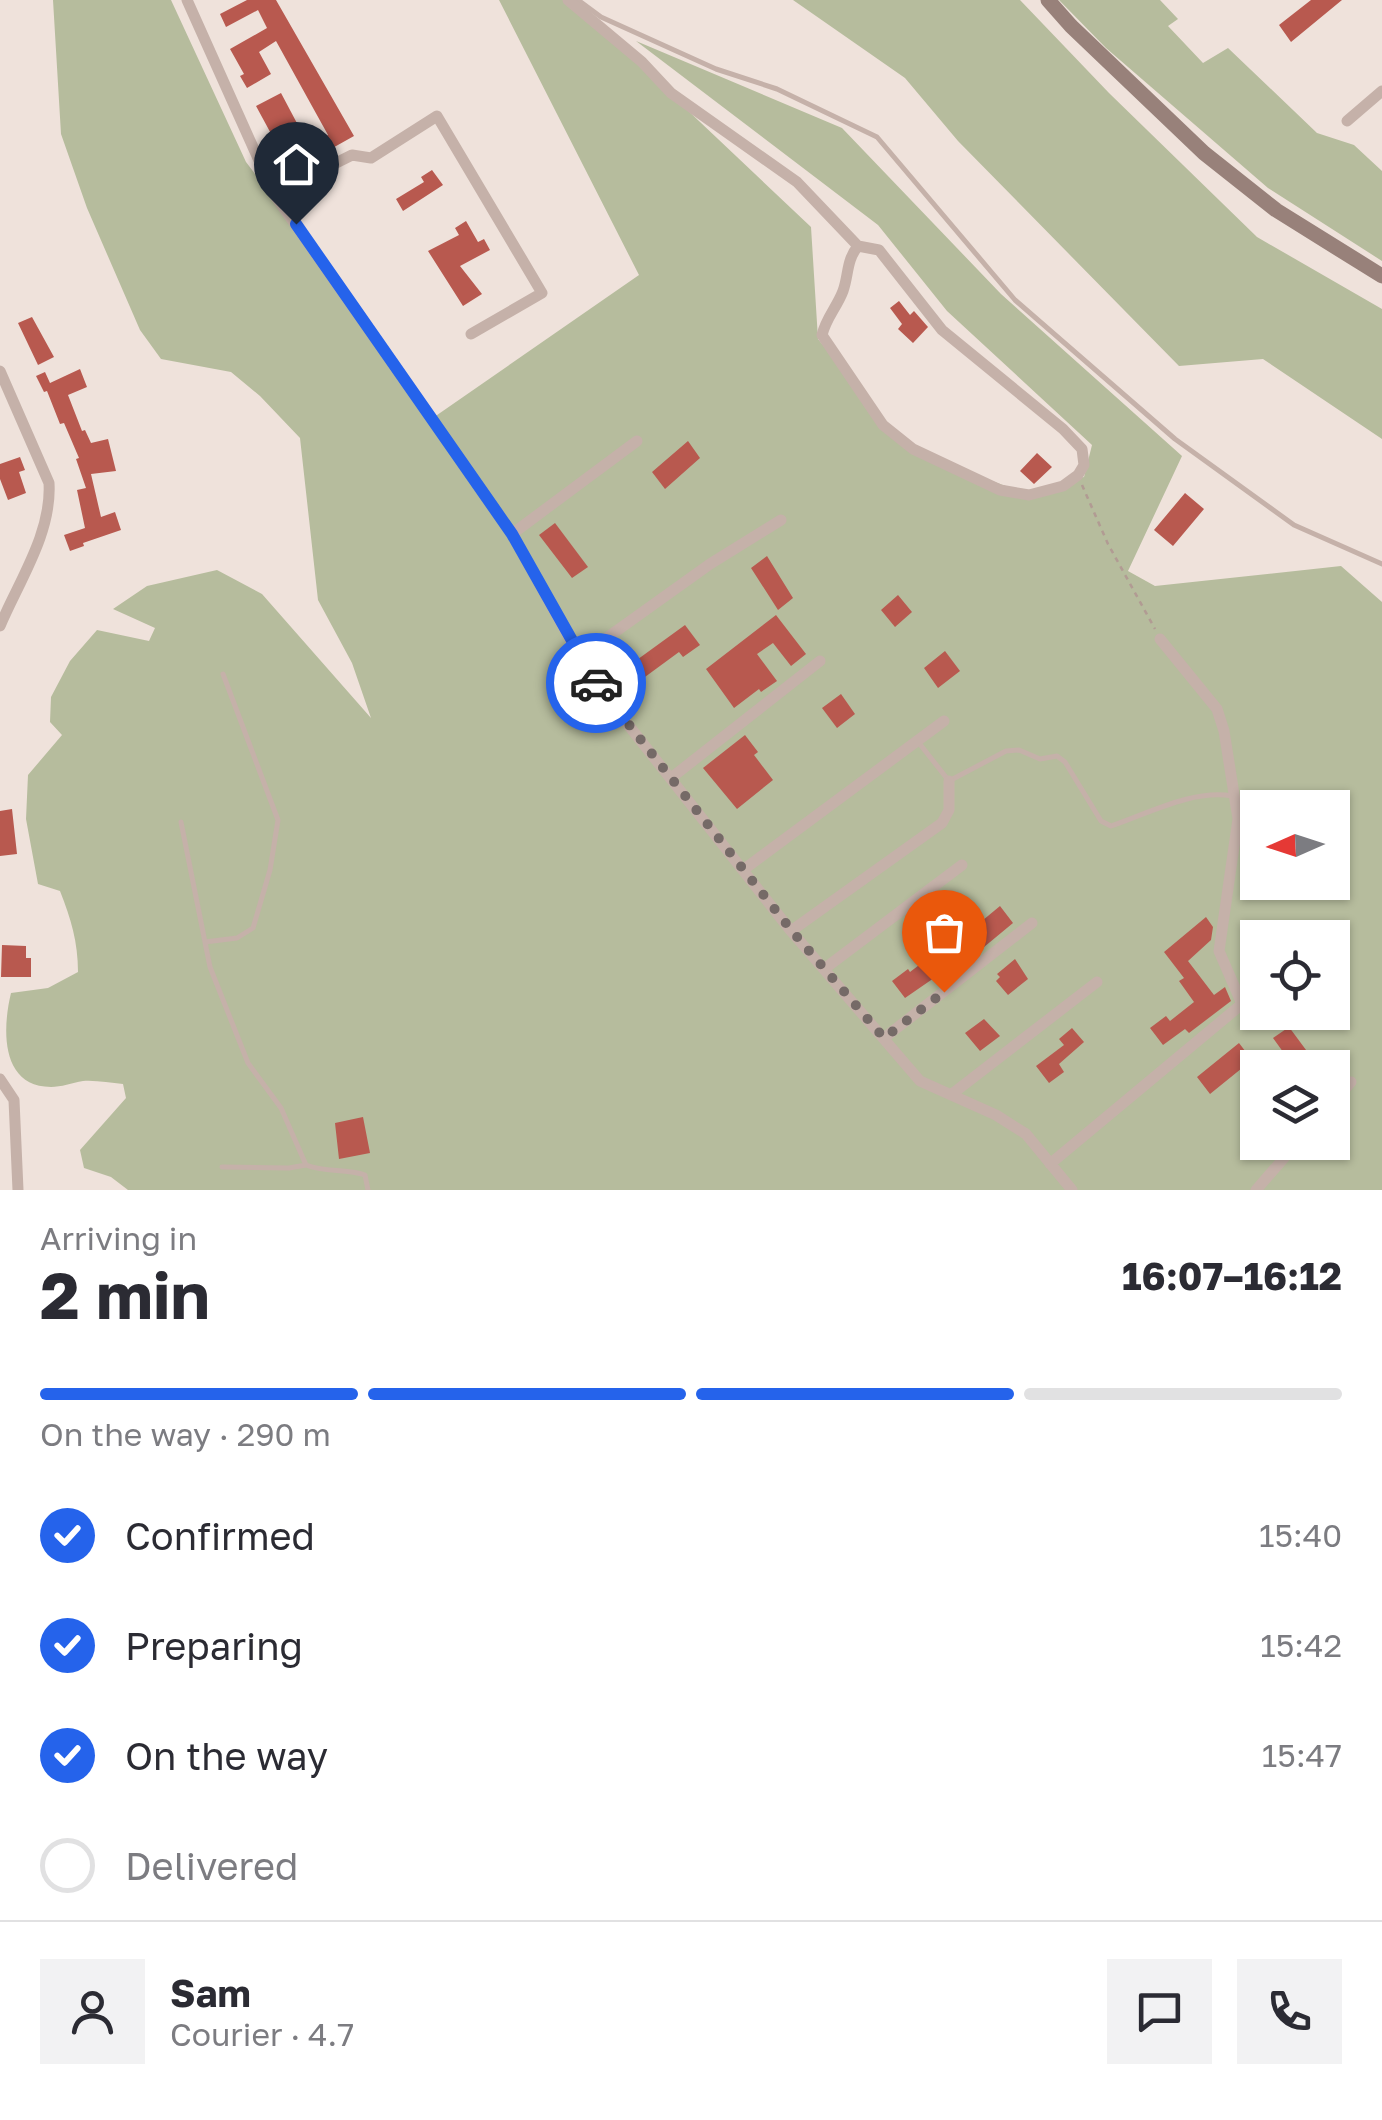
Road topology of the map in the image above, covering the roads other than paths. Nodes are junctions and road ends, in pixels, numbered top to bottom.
1 (186, 0) edge
2 (568, 0) edge
3 (578, 0) edge
4 (1048, 0) edge
5 (1382, 91) edge
6 (1347, 121) dead end
7 (274, 194) junction
8 (858, 246) junction
9 (1382, 276) edge
10 (471, 334) dead end
11 (0, 372) edge
12 (637, 441) dead end
13 (781, 520) dead end
14 (512, 534) junction
15 (1382, 564) edge
16 (0, 626) edge
17 (1160, 639) road end
18 (580, 656) junction
19 (820, 661) dead end
20 (223, 674) dead end
21 (944, 720) dead end
22 (917, 741) junction
23 (671, 778) junction
24 (949, 781) junction
25 (1232, 796) junction
26 (181, 822) dead end
27 (962, 865) dead end
28 (743, 870) junction
29 (1032, 923) dead end
30 (792, 931) junction
31 (205, 942) junction
32 (824, 970) junction
33 (1097, 982) dead end
34 (884, 1038) junction
35 (0, 1079) edge
36 (952, 1094) junction
37 (1282, 1160) edge
38 (1050, 1164) junction
39 (306, 1165) junction
40 (222, 1167) dead end
41 (18, 1190) edge
42 (368, 1190) edge
43 (1072, 1190) edge
44 (1256, 1190) edge

1 - 7 street
2 - 8 street
3 - 15 lane
4 - 9 main road
5 - 6 street
7 - 10 street
7 - 14 street
8 - 8 street
11 - 16 street
12 - 14 street
13 - 18 street
14 - 18 street
17 - 25 street
18 - 23 street
19 - 23 street
20 - 31 lane
21 - 22 street
22 - 24 lane
22 - 28 street
23 - 28 street
24 - 25 lane
24 - 30 street
25 - 38 street
26 - 31 lane
27 - 32 street
28 - 30 street
29 - 34 street
30 - 32 street
31 - 39 lane
32 - 34 street
33 - 36 street
34 - 36 street
35 - 41 street
36 - 38 street
37 - 44 street
38 - 43 street
39 - 40 lane
39 - 42 lane

